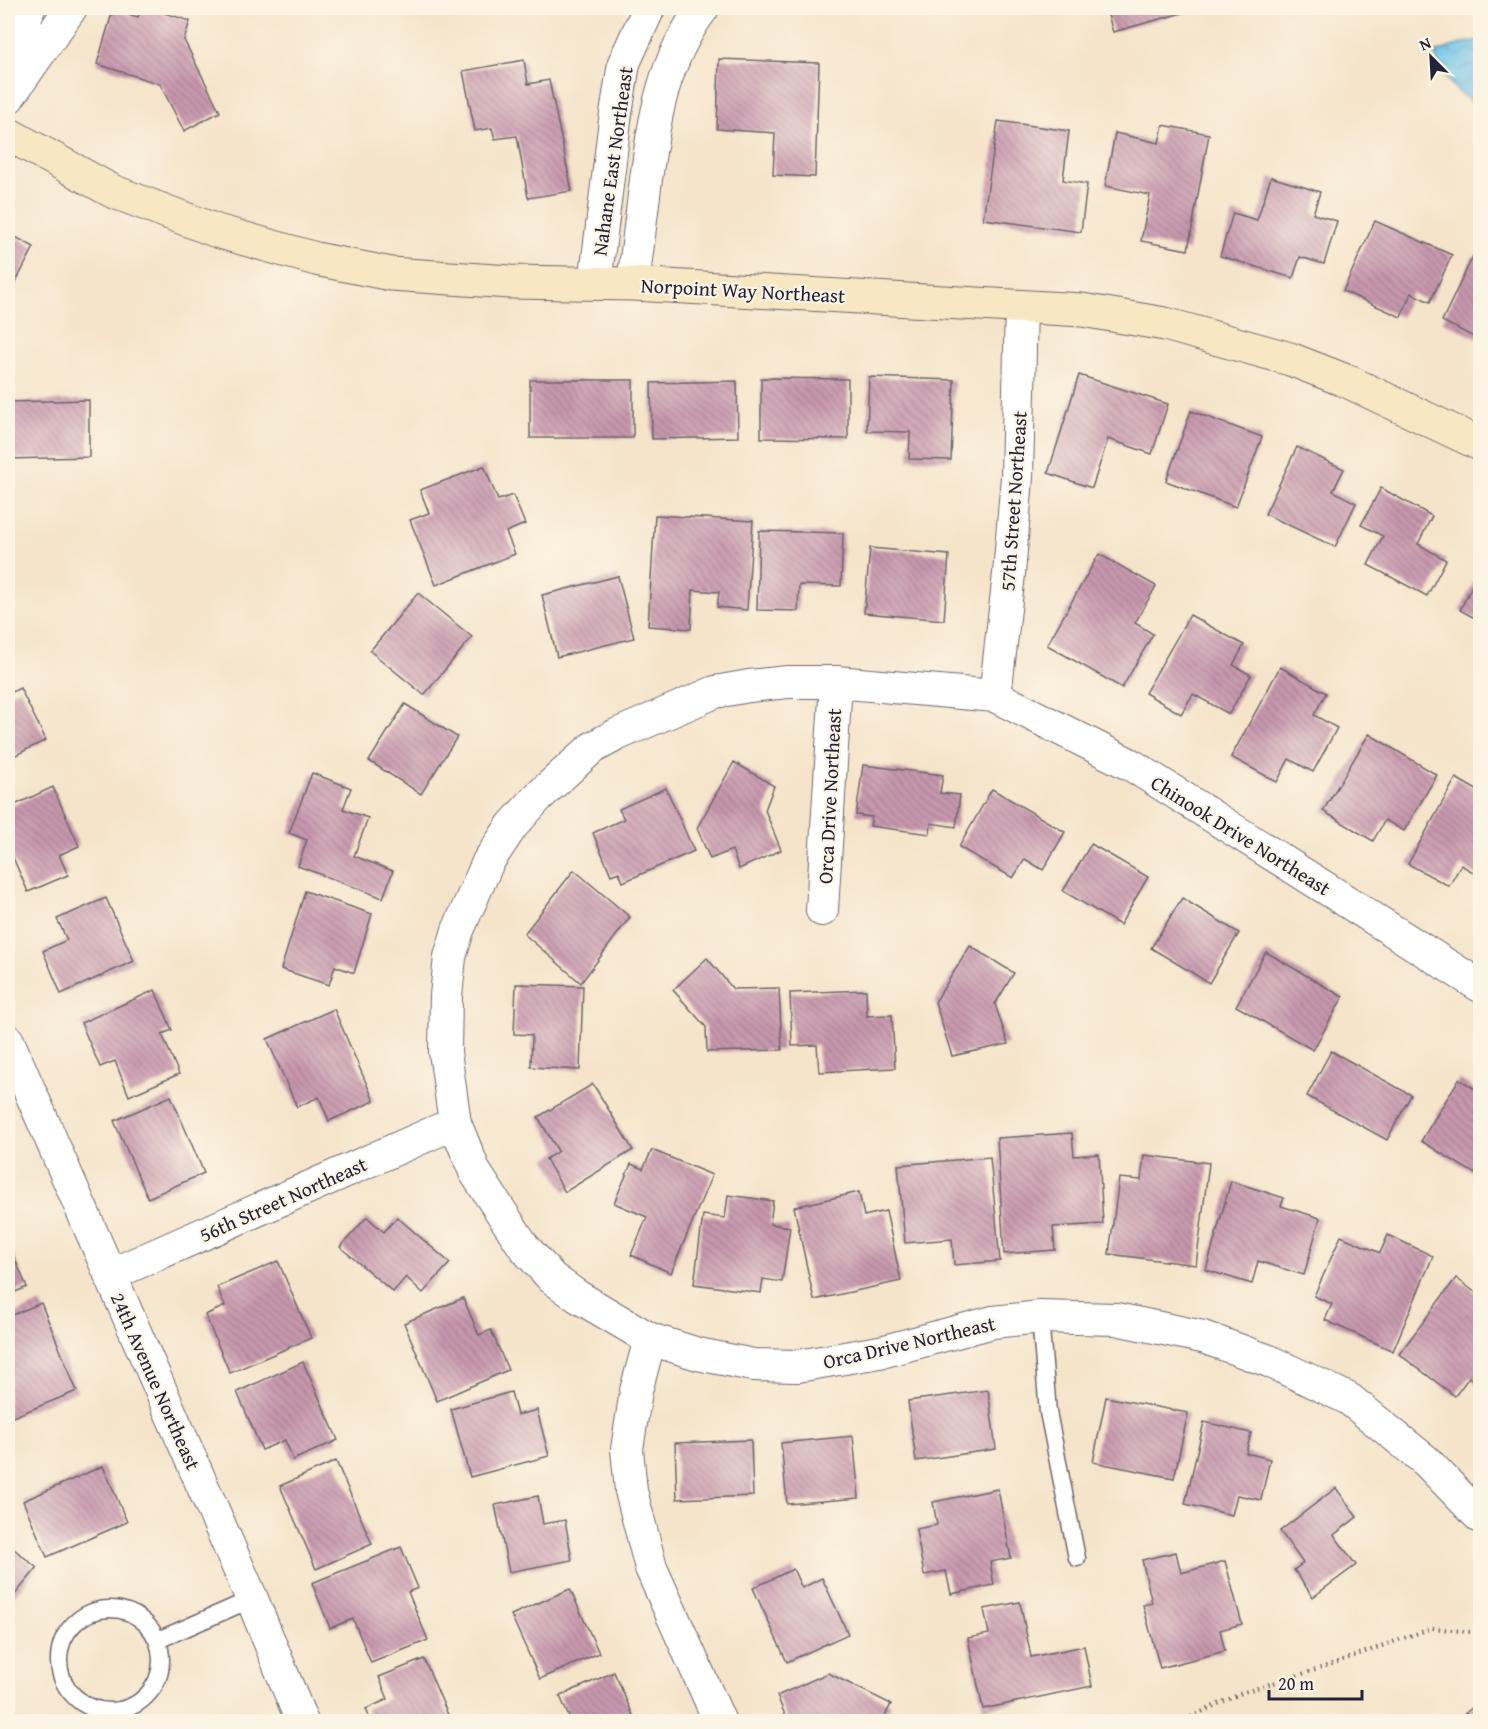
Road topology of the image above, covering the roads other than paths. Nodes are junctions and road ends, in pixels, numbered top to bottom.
1 (29, 8) edge
2 (72, 8) edge
3 (649, 8) edge
4 (703, 8) edge
5 (8, 70) edge
6 (8, 98) edge
7 (8, 134) edge
8 (595, 283) junction
9 (633, 284) junction
10 (1021, 306) junction
11 (1480, 444) edge
12 (836, 682) junction
13 (995, 696) junction
14 (822, 910) dead end
15 (1480, 986) edge
16 (8, 1041) edge
17 (456, 1123) junction
18 (110, 1275) junction
19 (1040, 1317) junction
20 (650, 1339) junction
21 (1480, 1517) edge
22 (1077, 1558) dead end
23 (252, 1599) junction
24 (158, 1640) junction
25 (302, 1722) edge
26 (720, 1722) edge

1 - 5 street
2 - 6 street
3 - 8 street, Nahane East Northeast
4 - 9 street, Nahane East Northeast
7 - 8 street, Norpoint Way Northeast
8 - 9 street, Norpoint Way Northeast
9 - 10 street, Norpoint Way Northeast
10 - 11 street, Norpoint Way Northeast
10 - 13 street, 57th Street Northeast
12 - 13 street, Orca Drive Northeast
12 - 14 street, Orca Drive Northeast
12 - 17 street, Orca Drive Northeast
13 - 15 street, Chinook Drive Northeast
16 - 18 street, 24th Avenue Northeast
17 - 18 street, 56th Street Northeast
17 - 20 street, Orca Drive Northeast
18 - 23 street, 24th Avenue Northeast
19 - 20 street, Orca Drive Northeast
19 - 21 street, Orca Drive Northeast
19 - 22 lane
20 - 26 street
23 - 24 lane
23 - 25 street, 24th Avenue Northeast
24 - 24 lane

